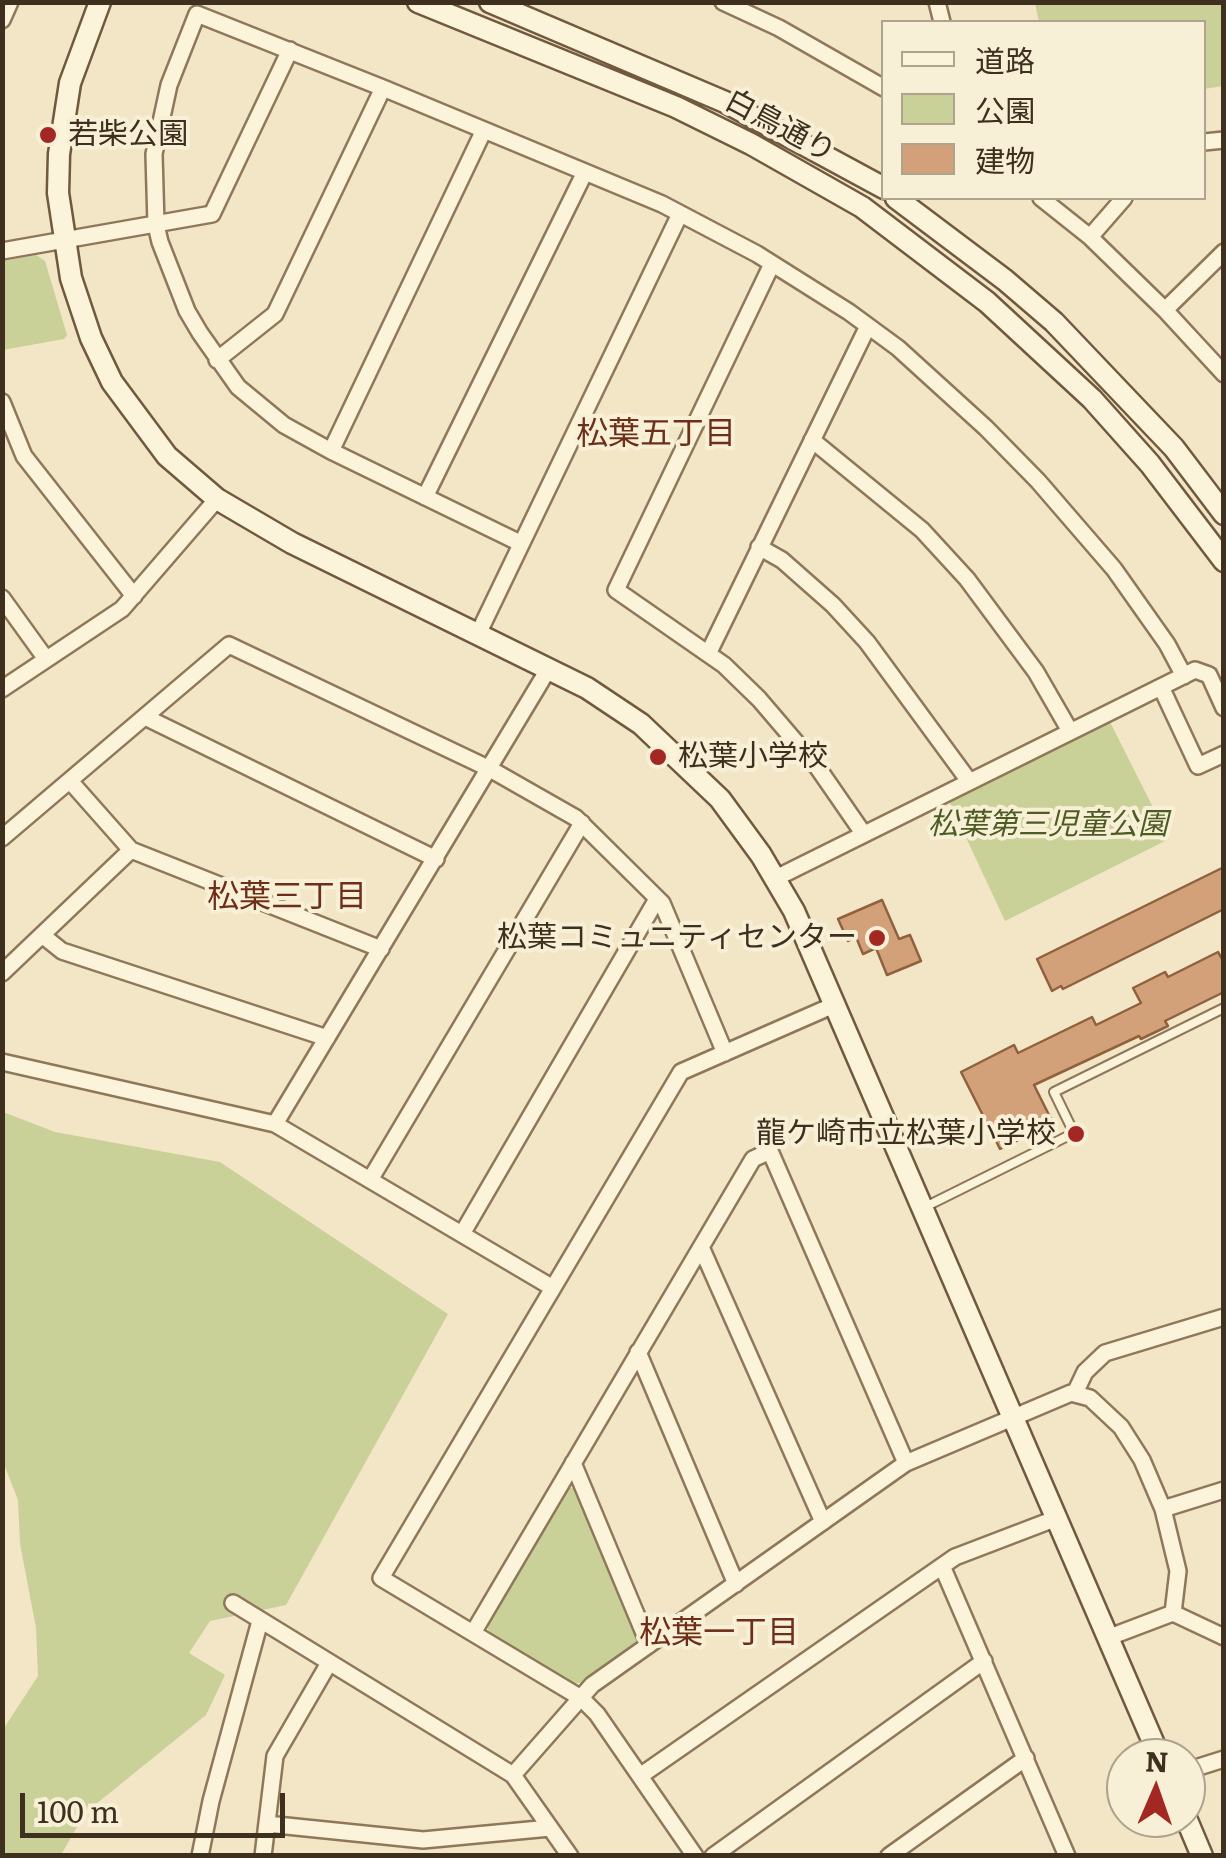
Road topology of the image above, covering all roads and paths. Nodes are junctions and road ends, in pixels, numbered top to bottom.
1 (10, 2) edge
2 (100, 2) edge
3 (418, 2) edge
4 (490, 2) edge
5 (723, 2) edge
6 (2, 20) edge
7 (290, 50) junction
8 (881, 86) edge
9 (383, 88) junction
10 (484, 130) junction
11 (584, 172) junction
12 (881, 185) edge
13 (881, 192) edge
14 (902, 200) edge
15 (1044, 200) edge
16 (1122, 200) edge
17 (862, 207) junction
18 (680, 214) junction
19 (156, 225) junction
20 (1090, 237) junction
21 (64, 240) junction
22 (2, 251) edge
23 (1224, 252) edge
24 (772, 264) junction
25 (1165, 310) junction
26 (868, 326) junction
27 (216, 360) junction
28 (1224, 374) edge
29 (2, 402) edge
30 (812, 440) junction
31 (330, 452) junction
32 (426, 497) junction
33 (218, 499) junction
34 (1224, 514) edge
35 (520, 543) junction
36 (760, 547) junction
37 (1224, 561) edge
38 (134, 596) junction
39 (2, 598) edge
40 (479, 632) junction
41 (708, 654) junction
42 (46, 660) junction
43 (549, 668) junction
44 (1184, 676) junction
45 (1161, 687) junction
46 (2, 689) edge
47 (1224, 708) edge
48 (144, 716) junction
49 (1070, 732) junction
50 (1224, 754) edge
51 (490, 769) junction
52 (70, 781) junction
53 (969, 781) junction
54 (582, 823) junction
55 (863, 834) junction
56 (2, 838) edge
57 (131, 850) junction
58 (436, 859) junction
59 (776, 878) junction
60 (658, 899) junction
61 (42, 935) junction
62 (381, 948) junction
63 (2, 972) edge
64 (834, 1005) junction
65 (1224, 1008) edge
66 (327, 1038) junction
67 (724, 1053) junction
68 (2, 1062) edge
69 (275, 1124) junction
70 (370, 1180) junction
71 (923, 1208) junction
72 (462, 1234) junction
73 (701, 1247) junction
74 (553, 1288) junction
75 (1224, 1317) edge
76 (638, 1352) junction
77 (1075, 1394) junction
78 (1013, 1416) junction
79 (573, 1463) junction
80 (906, 1463) junction
81 (1224, 1490) edge
82 (1164, 1509) junction
83 (1057, 1518) junction
84 (823, 1522) junction
85 (942, 1566) junction
86 (736, 1584) junction
87 (234, 1603) dead end
88 (1173, 1613) junction
89 (260, 1622) junction
90 (473, 1633) junction
91 (1224, 1637) edge
92 (1107, 1638) junction
93 (650, 1645) junction
94 (984, 1661) junction
95 (329, 1663) junction
96 (581, 1698) junction
97 (1151, 1738) edge
98 (1026, 1758) junction
99 (513, 1774) junction
100 (640, 1776) junction
101 (267, 1824) junction
102 (550, 1828) junction
103 (366, 1836) junction
104 (200, 1856) edge
105 (263, 1856) edge
106 (364, 1856) edge
107 (570, 1856) edge
108 (695, 1856) edge
109 (713, 1856) edge
110 (889, 1856) edge
111 (1067, 1856) edge

1 - 6 street
2 - 21 street
3 - 17 street, 白鳥通り
4 - 12 street, 白鳥通り
5 - 8 street
7 - 9 street
7 - 19 street
7 - 19 street
9 - 10 street
9 - 27 street
10 - 11 street
10 - 31 street
11 - 18 street
11 - 32 street
13 - 17 street
14 - 34 street, 白鳥通り
15 - 20 street
16 - 20 street
17 - 37 street, 白鳥通り
18 - 24 street
18 - 35 street
19 - 21 street
19 - 27 street
20 - 25 street
21 - 22 street
21 - 33 street
23 - 25 street
24 - 26 street
24 - 41 street
25 - 28 street
26 - 30 street
26 - 44 street
27 - 31 street
29 - 38 street
30 - 36 street
30 - 49 street
31 - 32 street
32 - 35 street
33 - 38 street
33 - 40 street
35 - 40 street
36 - 41 street
36 - 53 street
38 - 42 street
39 - 42 street
40 - 43 street
41 - 55 street
42 - 46 street
43 - 51 street
43 - 59 street
44 - 45 street
44 - 47 street
45 - 49 street
45 - 50 street
48 - 51 street
48 - 52 street
48 - 58 street
49 - 53 street
51 - 54 street
51 - 58 street
52 - 56 street
52 - 57 street
53 - 55 street
54 - 60 street
54 - 70 street
55 - 59 street
57 - 61 street
57 - 62 street
58 - 62 street
59 - 64 street
60 - 67 street
60 - 72 street
61 - 63 street
61 - 66 street
62 - 66 street
64 - 67 street
64 - 71 street
65 - 71 lane
66 - 69 street
67 - 74 street
68 - 69 street
69 - 70 street
70 - 72 street
71 - 78 street
72 - 74 street
73 - 76 street
73 - 80 street
73 - 84 street
74 - 90 street
75 - 77 street
76 - 79 street
76 - 86 street
77 - 78 street
77 - 82 street
78 - 80 street
78 - 83 street
79 - 90 street
79 - 93 street
80 - 84 street
81 - 82 street
82 - 88 street
83 - 85 street
83 - 92 street
84 - 86 street
85 - 94 street
85 - 100 street
86 - 93 street
87 - 89 street
88 - 91 street
88 - 92 street
89 - 95 street
89 - 104 street
90 - 96 street
92 - 97 street
93 - 96 street
94 - 98 street
94 - 109 street
95 - 99 street
95 - 101 street
96 - 99 street
96 - 100 street
98 - 110 street
98 - 111 street
99 - 102 street
100 - 108 street
101 - 103 street
101 - 105 street
102 - 103 street
102 - 107 street
103 - 106 street

